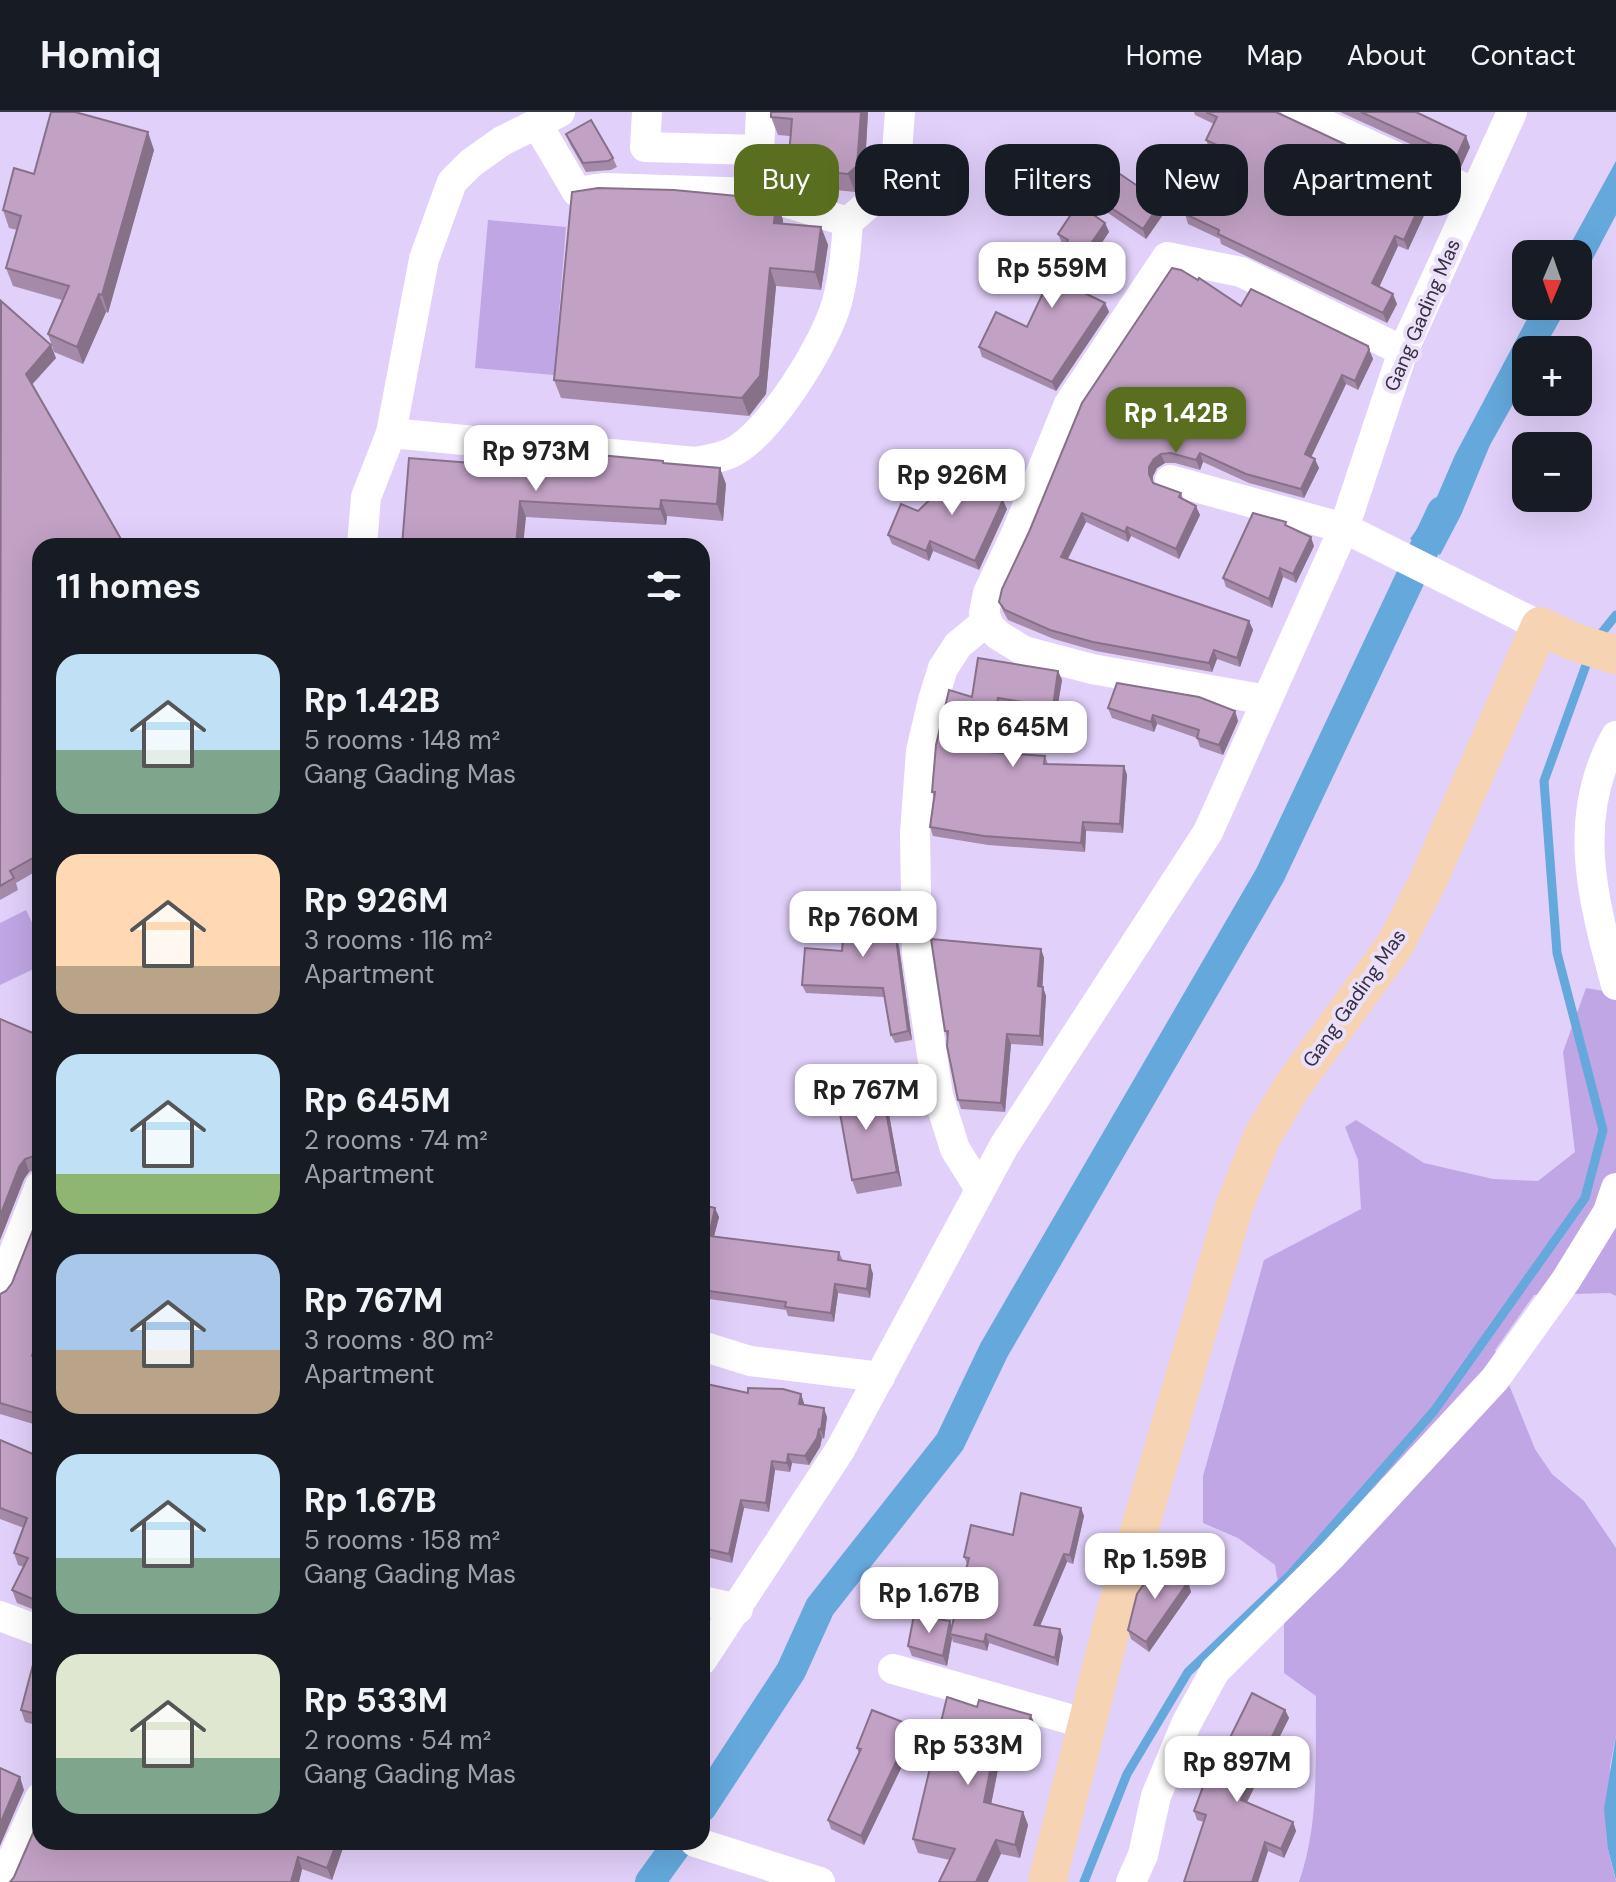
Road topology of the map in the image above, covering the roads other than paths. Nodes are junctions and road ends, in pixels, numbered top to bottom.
1 (647, 112) edge
2 (761, 112) edge
3 (900, 112) edge
4 (1297, 112) edge
5 (1512, 112) edge
6 (548, 118) edge
7 (759, 144) edge
8 (670, 148) junction
9 (734, 149) edge
10 (668, 188) junction
11 (734, 192) edge
12 (1475, 193) junction
13 (829, 216) edge
14 (848, 222) junction
15 (1403, 351) junction
16 (391, 433) junction
17 (1170, 480) dead end
18 (1344, 528) junction
19 (363, 538) edge
20 (1527, 620) junction
21 (987, 621) junction
22 (1616, 655) edge
23 (1267, 700) junction
24 (1616, 736) edge
25 (1616, 985) edge
26 (1616, 1188) edge
27 (980, 1189) junction
28 (32, 1225) edge
29 (0, 1289) edge
30 (710, 1348) edge
31 (880, 1377) junction
32 (710, 1603) edge
33 (738, 1609) junction
34 (0, 1616) edge
35 (32, 1628) edge
36 (710, 1649) edge
37 (893, 1669) dead end
38 (1087, 1724) junction
39 (32, 1816) edge
40 (710, 1846) edge
41 (2, 1882) edge
42 (820, 1882) edge
43 (1047, 1882) edge
44 (1131, 1882) edge

1 - 8 street
2 - 7 street
3 - 14 street
4 - 12 street
5 - 12 street, Gang Gading Mas
6 - 10 street
6 - 16 street
8 - 9 street
8 - 10 street
10 - 11 street
12 - 15 street, Gang Gading Mas
13 - 14 street
14 - 16 street
15 - 18 street, Gang Gading Mas
15 - 21 street
16 - 19 street
17 - 18 street
18 - 20 street
18 - 23 street, Gang Gading Mas
20 - 22 main road
20 - 38 main road, Gang Gading Mas
21 - 23 street
21 - 27 street
23 - 27 street, Gang Gading Mas
24 - 25 street
26 - 44 street
27 - 31 street, Gang Gading Mas
28 - 29 street
30 - 31 street
31 - 33 street, Gang Gading Mas
32 - 33 street
33 - 36 street, Gang Gading Mas
34 - 35 street
37 - 38 street
38 - 43 main road, Gang Gading Mas
39 - 41 street
40 - 42 street

